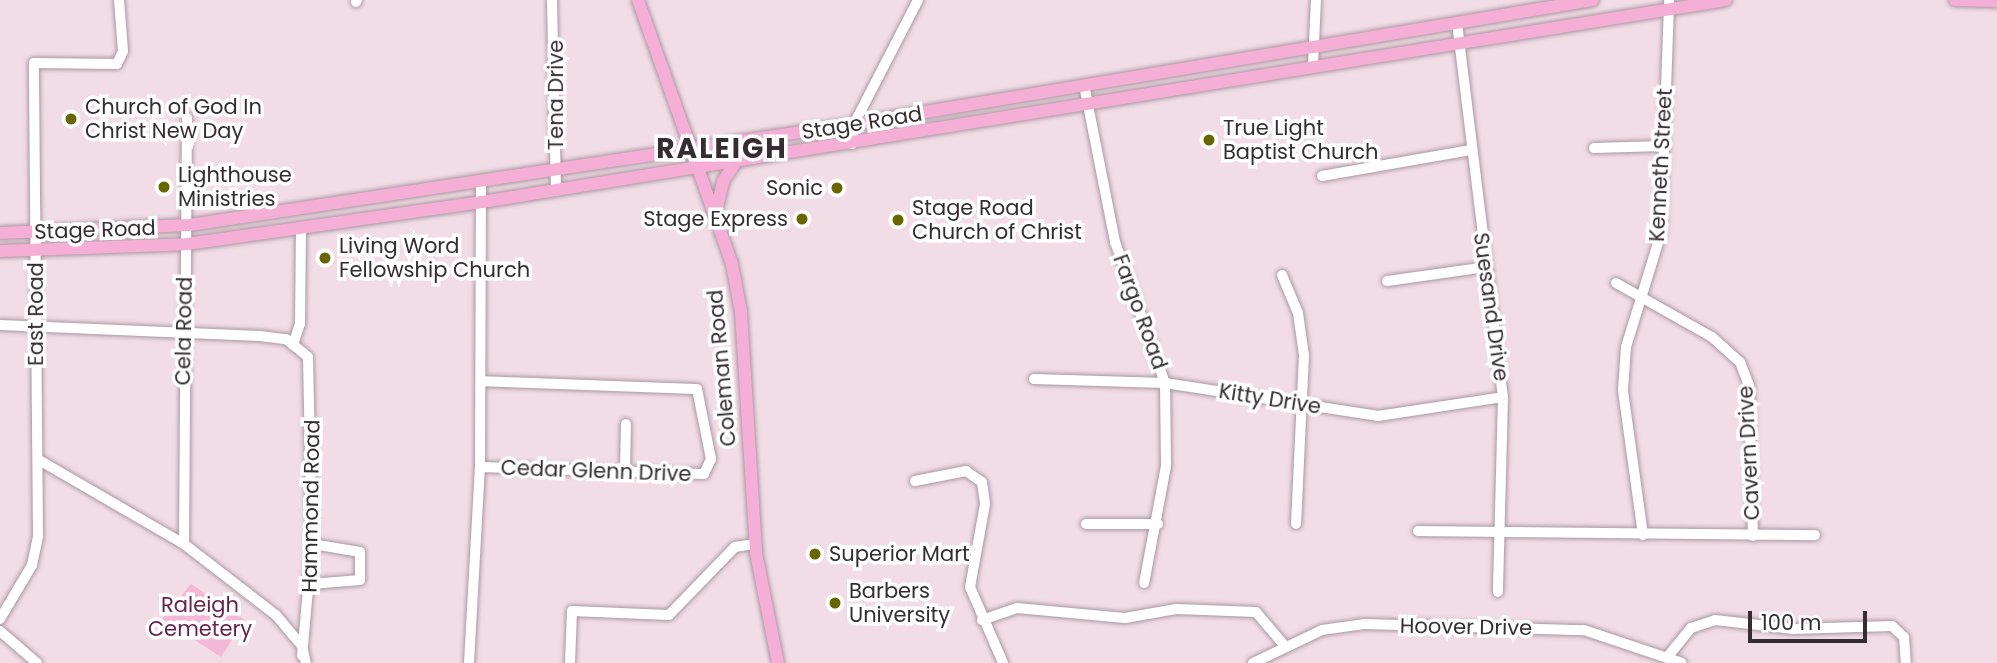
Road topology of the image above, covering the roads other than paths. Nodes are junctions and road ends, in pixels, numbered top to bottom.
1 (119, 0) edge
2 (552, 0) edge
3 (638, 0) edge
4 (918, 0) edge
5 (1316, 0) edge
6 (1592, 0) edge
7 (1726, 0) edge
8 (1955, 0) edge
9 (1997, 1) edge
10 (1669, 3) edge
11 (1457, 23) junction
12 (1460, 42) junction
13 (1314, 45) junction
14 (1313, 65) junction
15 (1084, 85) junction
16 (1088, 105) junction
17 (187, 118) dead end
18 (855, 124) junction
19 (852, 144) junction
20 (1663, 146) junction
21 (1594, 148) dead end
22 (690, 149) junction
23 (1471, 150) junction
24 (736, 162) junction
25 (696, 168) junction
26 (556, 170) junction
27 (1322, 176) dead end
28 (481, 181) junction
29 (556, 191) junction
30 (482, 202) junction
31 (716, 212) junction
32 (187, 225) junction
33 (301, 228) junction
34 (0, 233) edge
35 (36, 233) junction
36 (187, 244) junction
37 (0, 251) edge
38 (36, 252) junction
39 (1486, 267) junction
40 (1282, 275) dead end
41 (1387, 281) dead end
42 (1616, 283) dead end
43 (1643, 296) junction
44 (0, 325) edge
45 (34, 326) junction
46 (183, 333) junction
47 (293, 345) junction
48 (1034, 379) dead end
49 (482, 381) junction
50 (1165, 383) junction
51 (1503, 397) junction
52 (1303, 404) junction
53 (626, 424) dead end
54 (39, 460) junction
55 (480, 467) junction
56 (625, 471) junction
57 (915, 481) dead end
58 (1086, 524) dead end
59 (1158, 524) junction
60 (1296, 524) dead end
61 (1502, 529) junction
62 (1418, 531) dead end
63 (1643, 535) junction
64 (1815, 535) dead end
65 (1753, 537) junction
66 (184, 544) junction
67 (312, 544) junction
68 (755, 544) junction
69 (1144, 583) dead end
70 (311, 584) junction
71 (1498, 592) dead end
72 (0, 620) edge
73 (982, 620) junction
74 (0, 631) edge
75 (1284, 645) junction
76 (1669, 654) junction
77 (304, 659) edge
78 (37, 663) edge
79 (469, 663) edge
80 (570, 663) edge
81 (778, 663) edge
82 (1003, 663) edge
83 (1253, 663) edge
84 (1682, 663) edge
85 (1906, 663) edge

1 - 35 street, East Road
2 - 26 street, Tena Drive
3 - 22 main road, Coleman Road
4 - 18 street
5 - 13 street
6 - 11 main road, Stage Road
7 - 10 main road, Stage Road
8 - 9 main road
10 - 12 main road, Stage Road
10 - 20 street, Kenneth Street
11 - 12 street, Suesand Drive
11 - 13 main road, Stage Road
12 - 14 main road, Stage Road
12 - 23 street, Suesand Drive
13 - 14 street
13 - 15 main road, Stage Road
14 - 16 main road, Stage Road
15 - 16 street, Fargo Road
15 - 18 main road, Stage Road
16 - 19 main road, Stage Road
16 - 50 street, Fargo Road
17 - 32 street, Cela Road
18 - 19 street
18 - 22 main road, Stage Road
19 - 24 main road, Stage Road
20 - 21 street
20 - 43 street, Kenneth Street
22 - 25 main road, Coleman Road
22 - 26 main road, Stage Road
23 - 27 street
23 - 39 street, Suesand Drive
24 - 25 main road, Stage Road
24 - 31 main road
25 - 29 main road, Stage Road
25 - 31 main road, Coleman Road
26 - 28 main road, Stage Road
26 - 29 street, Tena Drive
28 - 30 street
28 - 32 main road, Stage Road
29 - 30 main road, Stage Road
30 - 33 main road, Stage Road
30 - 49 street
31 - 68 main road, Coleman Road
32 - 35 main road, Stage Road
32 - 36 street, Cela Road
33 - 36 main road, Stage Road
33 - 47 street
34 - 35 main road, Stage Road
35 - 38 street, East Road
36 - 38 main road, Stage Road
36 - 46 street, Cela Road
37 - 38 main road, Stage Road
38 - 45 street, East Road
39 - 41 street
39 - 51 street, Suesand Drive
40 - 52 street
42 - 43 street, Cavern Drive
43 - 63 street, Kenneth Street
43 - 65 street, Cavern Drive
44 - 45 street
45 - 46 street
45 - 54 street, East Road
46 - 47 street
46 - 66 street, Cela Road
47 - 67 street, Hammond Road
48 - 50 street, Kitty Drive
49 - 55 street
49 - 56 street, Cedar Glenn Drive
50 - 52 street, Kitty Drive
50 - 59 street, Fargo Road
51 - 52 street, Kitty Drive
51 - 61 street, Suesand Drive
52 - 60 street
53 - 56 street
54 - 66 street
54 - 72 street, East Road
55 - 56 street, Cedar Glenn Drive
55 - 79 street
57 - 73 street
58 - 59 street
59 - 69 street, Fargo Road
61 - 62 street
61 - 63 street
61 - 71 street, Suesand Drive
63 - 65 street
64 - 65 street
66 - 77 street
67 - 70 street, Hammond Road
67 - 70 street
68 - 80 street
68 - 81 main road, Coleman Road
70 - 77 street, Hammond Road
73 - 75 street
73 - 82 street
74 - 78 street
75 - 76 street, Hoover Drive
75 - 83 street, Hoover Drive
76 - 84 street, Hoover Drive
76 - 85 street

